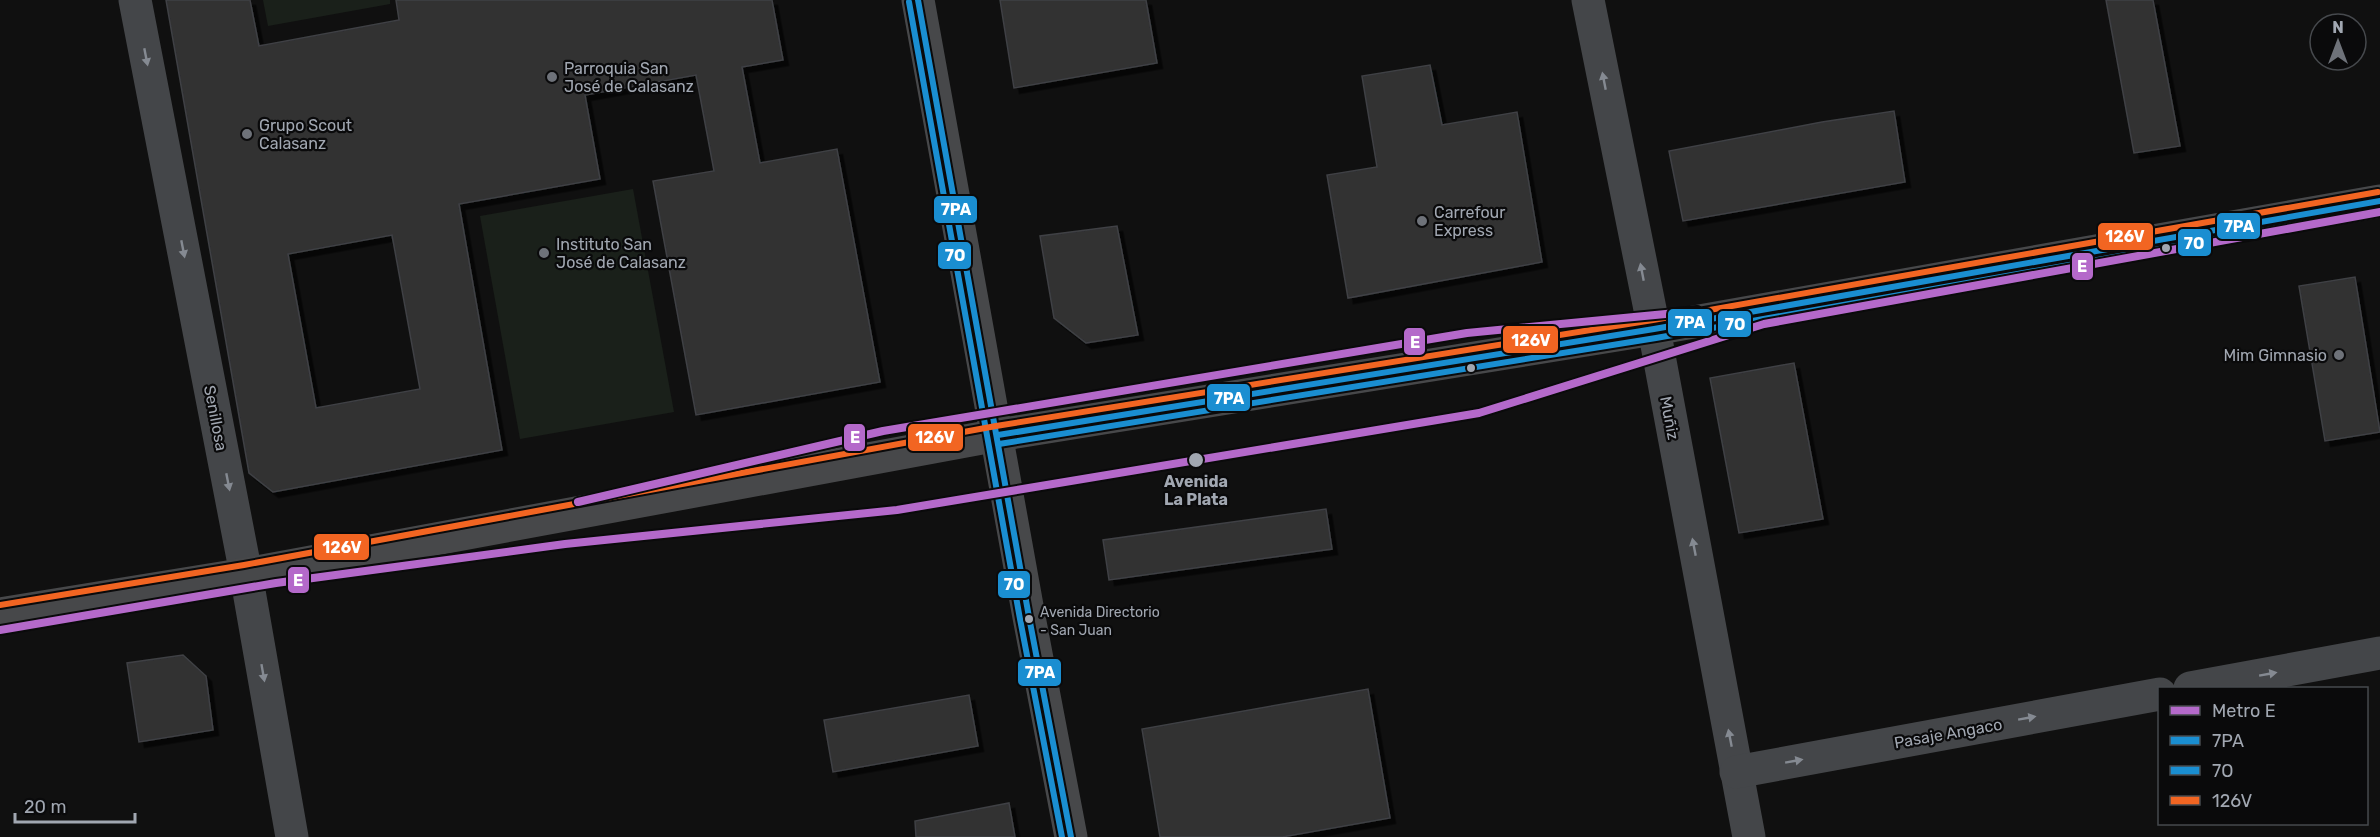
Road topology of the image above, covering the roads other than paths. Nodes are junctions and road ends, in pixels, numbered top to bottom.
1 (135, 0) edge
2 (918, 0) edge
3 (1588, 0) edge
4 (2380, 201) edge
5 (1654, 329) junction
6 (998, 435) junction
7 (246, 574) junction
8 (0, 614) edge
9 (2380, 653) edge
10 (2195, 687) edge
11 (2158, 694) edge
12 (1736, 772) junction
13 (292, 837) edge
14 (1071, 837) edge
15 (1749, 837) edge

1 -> 7 street, Senillosa
2 - 6 main road
5 -> 3 street, Muñiz
4 - 5 main road
5 - 6 main road
12 -> 5 street, Muñiz
6 - 7 main road
6 - 14 main road
7 - 8 main road
7 -> 13 street, Senillosa
10 -> 9 street
12 -> 11 street, Pasaje Angaco
12 - 15 street, Muñiz

